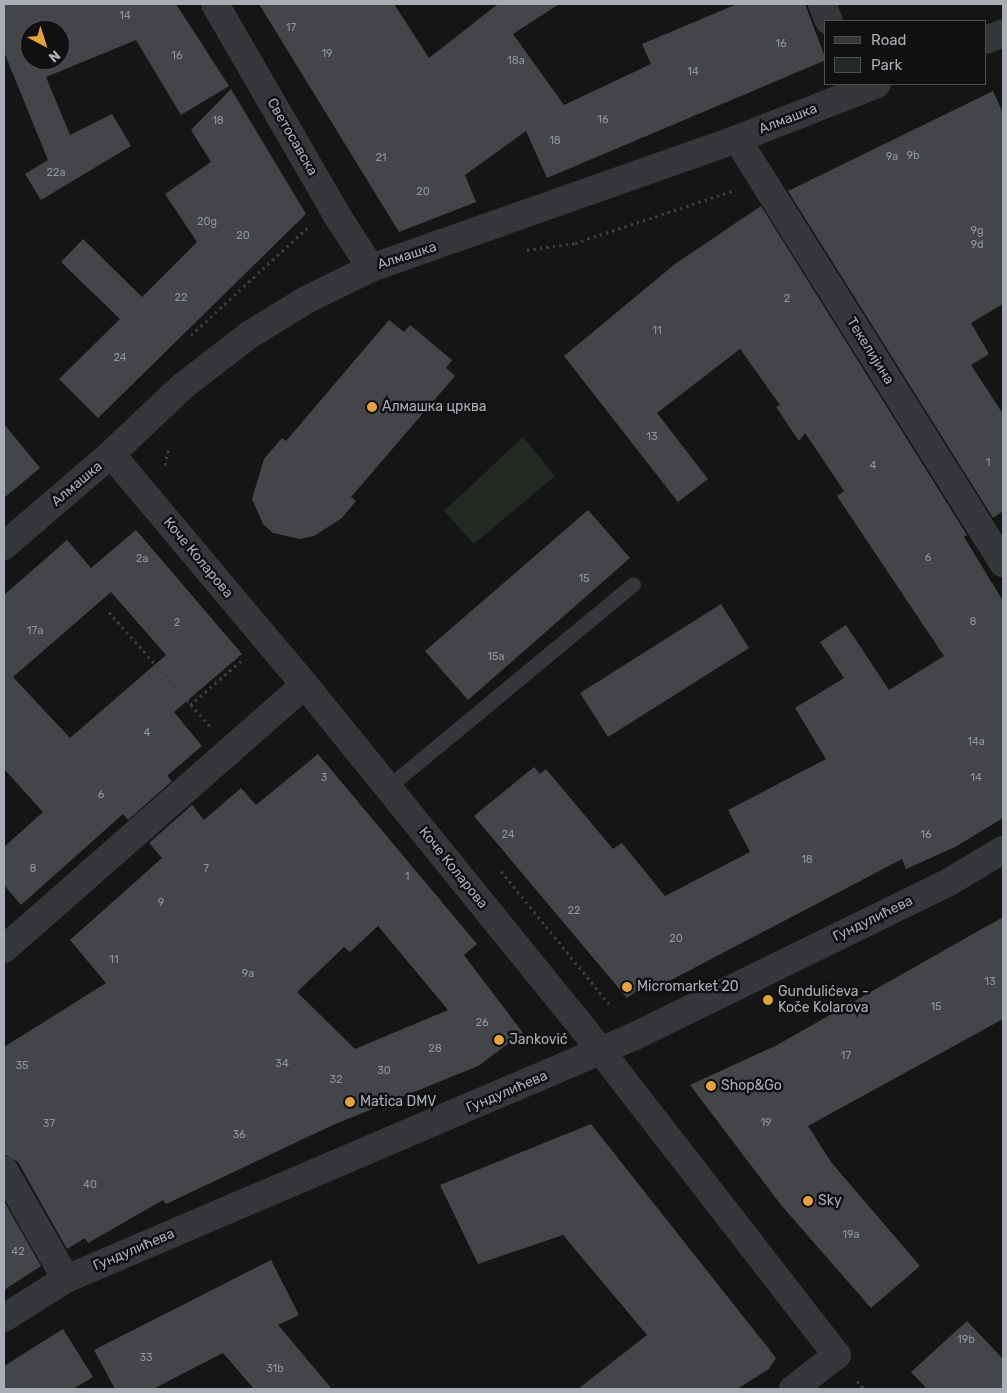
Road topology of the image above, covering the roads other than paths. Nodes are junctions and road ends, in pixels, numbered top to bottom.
1 (215, 4) edge
2 (822, 4) edge
3 (829, 20) edge
4 (1003, 33) edge
5 (987, 40) edge
6 (861, 87) edge
7 (736, 139) junction
8 (371, 268) junction
9 (111, 454) junction
10 (4, 546) edge
11 (1003, 564) edge
12 (633, 584) dead end
13 (305, 685) junction
14 (388, 787) junction
15 (1003, 850) edge
16 (4, 949) edge
17 (602, 1051) junction
18 (4, 1170) edge
19 (66, 1279) junction
20 (4, 1318) edge
21 (793, 1389) edge

1 - 8 street, Светосавска
2 - 3 street
4 - 5 street
6 - 7 street, Алмашка
7 - 8 street, Алмашка
7 - 11 street, Текелијина
8 - 9 street, Алмашка
9 - 10 street, Алмашка
9 - 13 street, Коче Коларова
12 - 14 lane
13 - 14 street, Коче Коларова
13 - 16 street
14 - 17 street, Коче Коларова
15 - 17 street, Гундулићева
17 - 19 street, Гундулићева
17 - 21 street, Коче Коларова
18 - 19 street
19 - 20 street, Гундулићева

